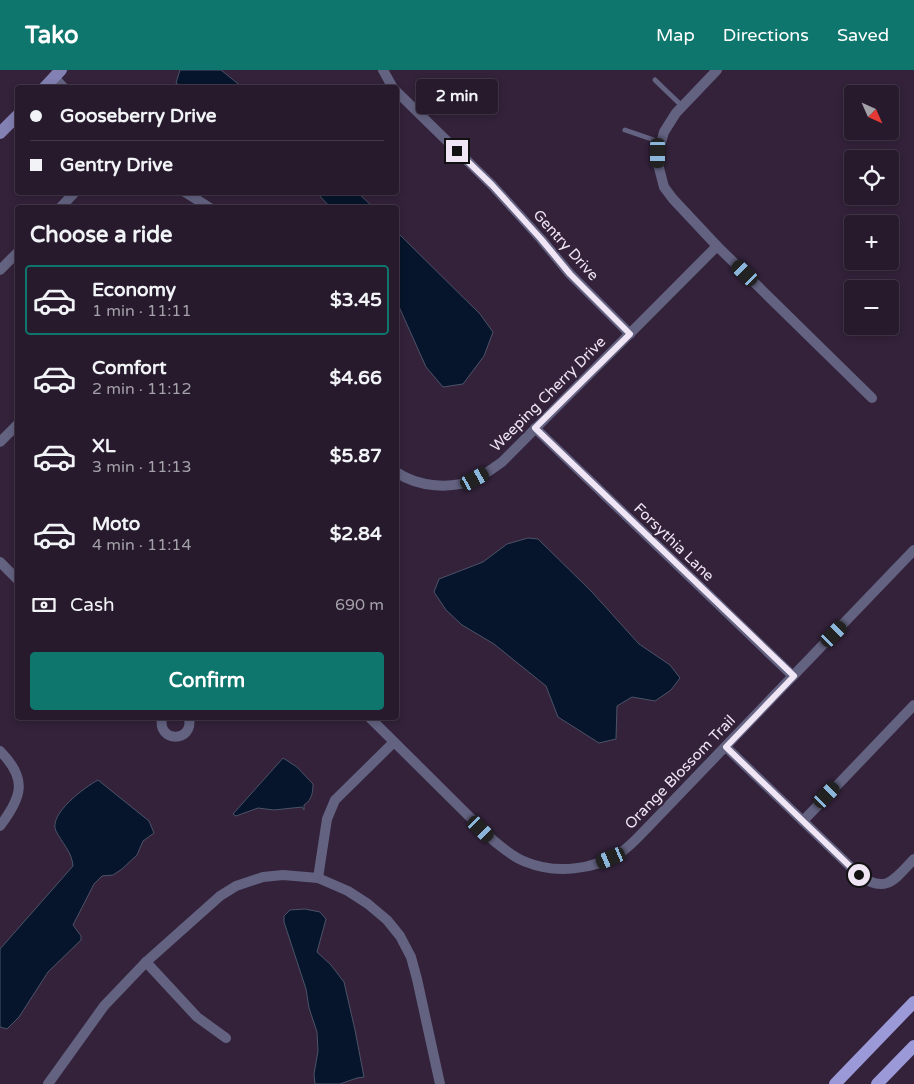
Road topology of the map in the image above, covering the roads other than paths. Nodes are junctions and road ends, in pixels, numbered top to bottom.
1 (383, 70) edge
2 (718, 70) edge
3 (57, 74) edge
4 (655, 80) dead end
5 (47, 85) edge
6 (391, 85) edge
7 (399, 94) edge
8 (682, 106) junction
9 (15, 117) edge
10 (625, 130) dead end
11 (0, 132) edge
12 (660, 142) junction
13 (72, 195) edge
14 (190, 195) edge
15 (63, 205) edge
16 (205, 205) edge
17 (717, 246) junction
18 (15, 255) edge
19 (0, 270) edge
20 (630, 334) junction
21 (872, 398) dead end
22 (15, 427) edge
23 (535, 428) junction
24 (0, 442) edge
25 (399, 473) edge
26 (914, 550) edge
27 (0, 562) edge
28 (15, 577) edge
29 (794, 676) junction
30 (914, 705) edge
31 (162, 720) edge
32 (189, 720) edge
33 (372, 720) edge
34 (394, 742) junction
35 (726, 747) junction
36 (0, 751) edge
37 (803, 821) junction
38 (0, 826) edge
39 (914, 859) edge
40 (318, 878) junction
41 (146, 962) junction
42 (914, 1002) edge
43 (226, 1038) dead end
44 (914, 1046) edge
45 (841, 1082) edge
46 (48, 1084) edge
47 (440, 1084) edge
48 (877, 1084) edge

1 - 6 street
2 - 8 street
3 - 5 street
4 - 8 lane
7 - 20 street, Gentry Drive
8 - 12 street
9 - 11 street
10 - 12 lane
12 - 17 street
13 - 15 street
14 - 16 street
17 - 20 street, Weeping Cherry Drive
17 - 21 street
18 - 19 street
20 - 23 street, Weeping Cherry Drive
22 - 24 street
23 - 25 street, Weeping Cherry Drive
23 - 29 street, Forsythia Lane
26 - 29 street, Orange Blossom Trail
27 - 28 street
29 - 35 street, Orange Blossom Trail
30 - 37 street
31 - 32 street
33 - 34 street, Orange Blossom Trail
34 - 35 street, Orange Blossom Trail
34 - 40 street
35 - 37 street
36 - 38 street
37 - 39 street
40 - 41 street
40 - 47 street
41 - 43 street
41 - 46 street
42 - 45 main road
44 - 48 main road

